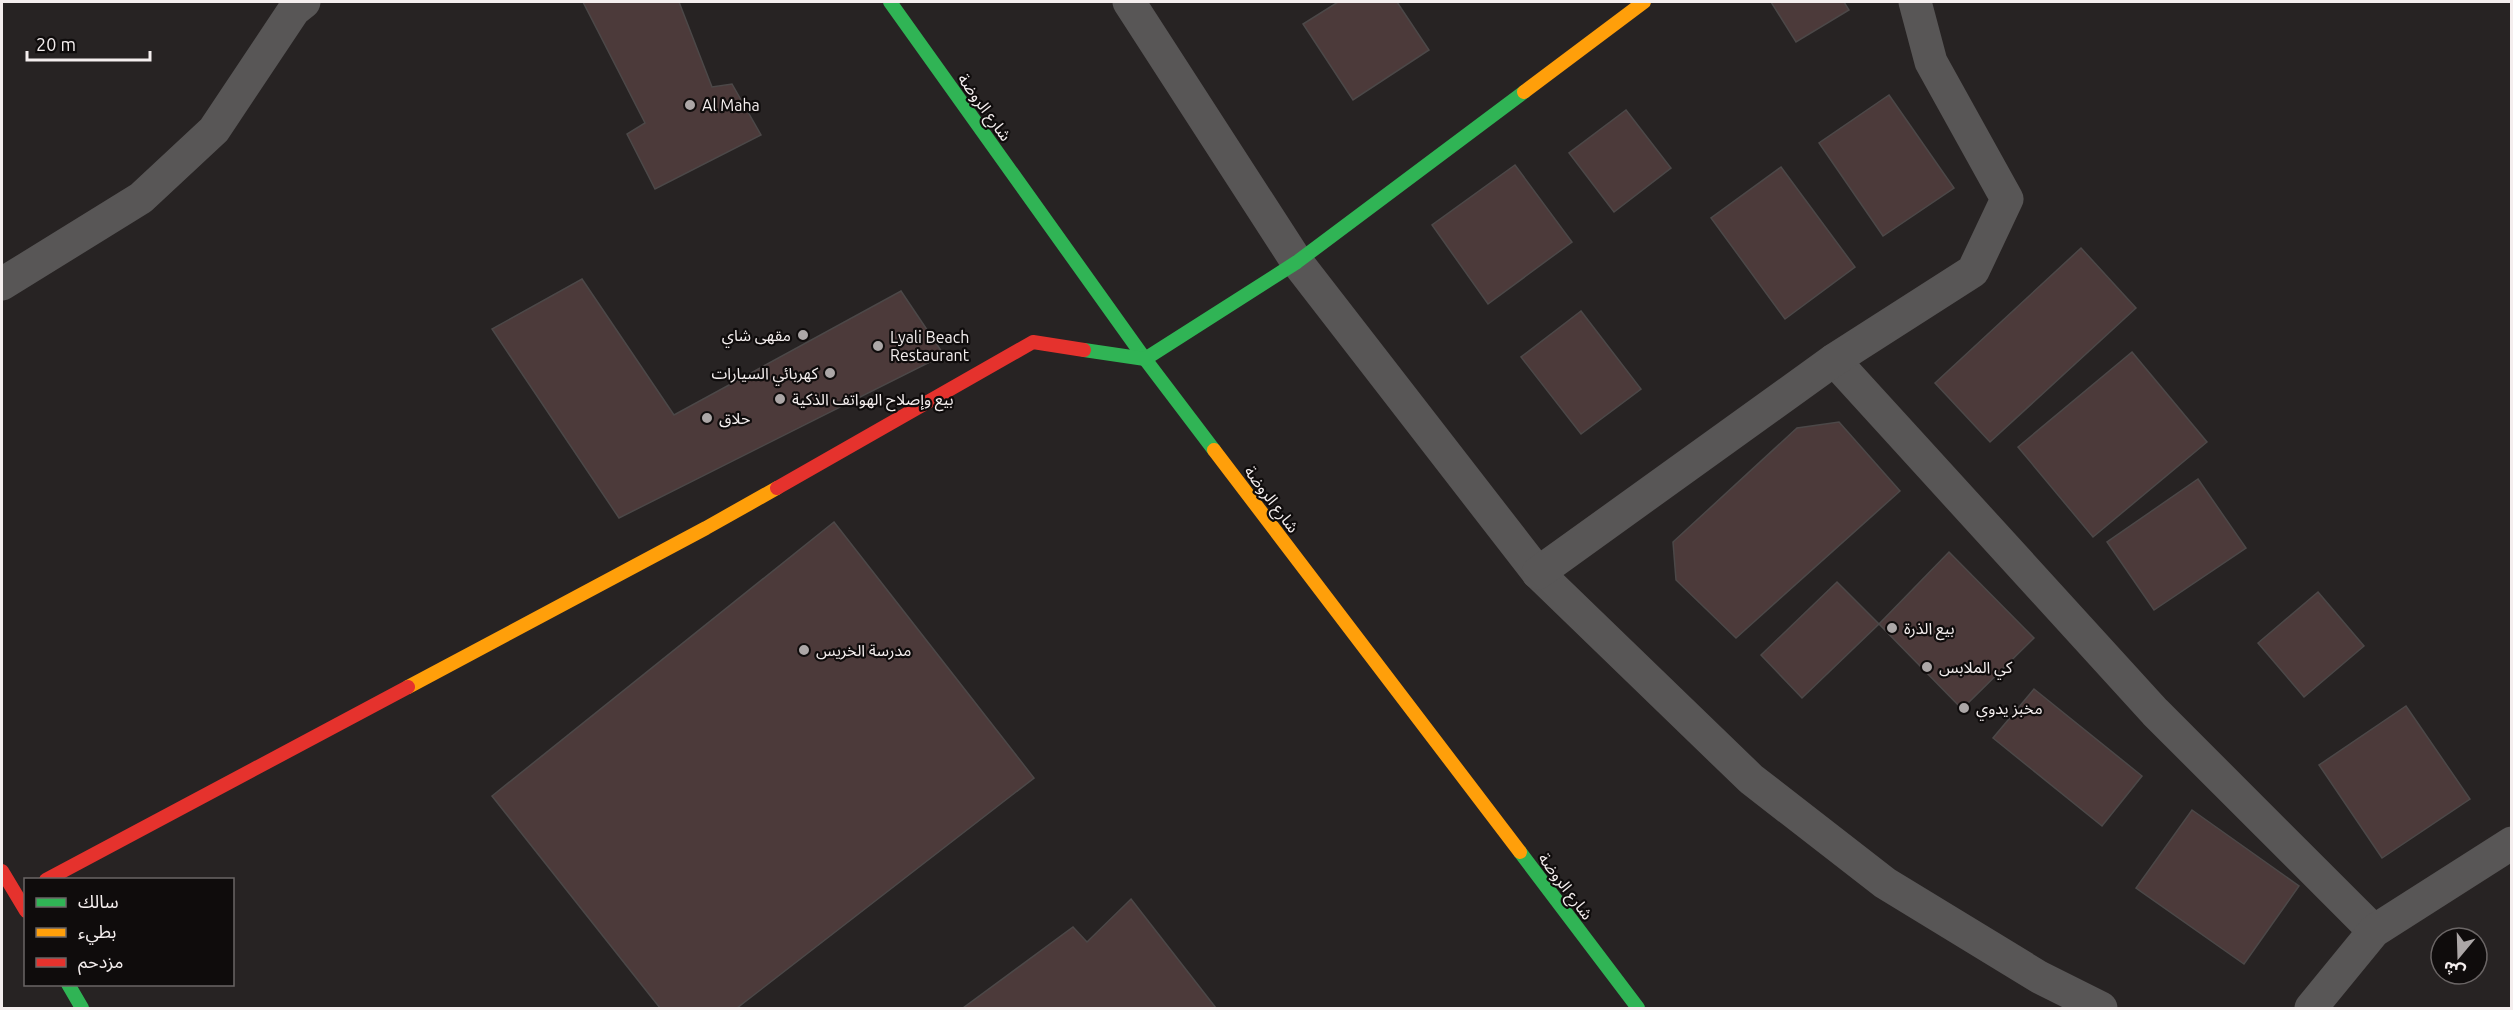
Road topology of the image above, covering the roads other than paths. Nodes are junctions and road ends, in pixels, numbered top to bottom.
1 (304, 2) edge
2 (890, 2) edge
3 (1129, 2) edge
4 (1644, 2) edge
5 (1915, 2) edge
6 (1297, 262) junction
7 (2, 284) edge
8 (1145, 359) junction
9 (1834, 360) junction
10 (1538, 573) junction
11 (2511, 843) edge
12 (48, 878) edge
13 (2374, 931) junction
14 (70, 986) edge
15 (82, 1008) edge
16 (1638, 1008) edge
17 (2101, 1008) edge
18 (2312, 1008) edge

1 - 7 street
2 - 8 street, شارع الروضة
3 - 6 street
4 - 6 street
5 - 9 street
6 - 8 street
6 - 10 street
8 - 12 street
8 - 16 street, شارع الروضة
9 - 10 street
9 - 13 street
10 - 17 street
11 - 13 street
13 - 18 street
14 - 15 street

